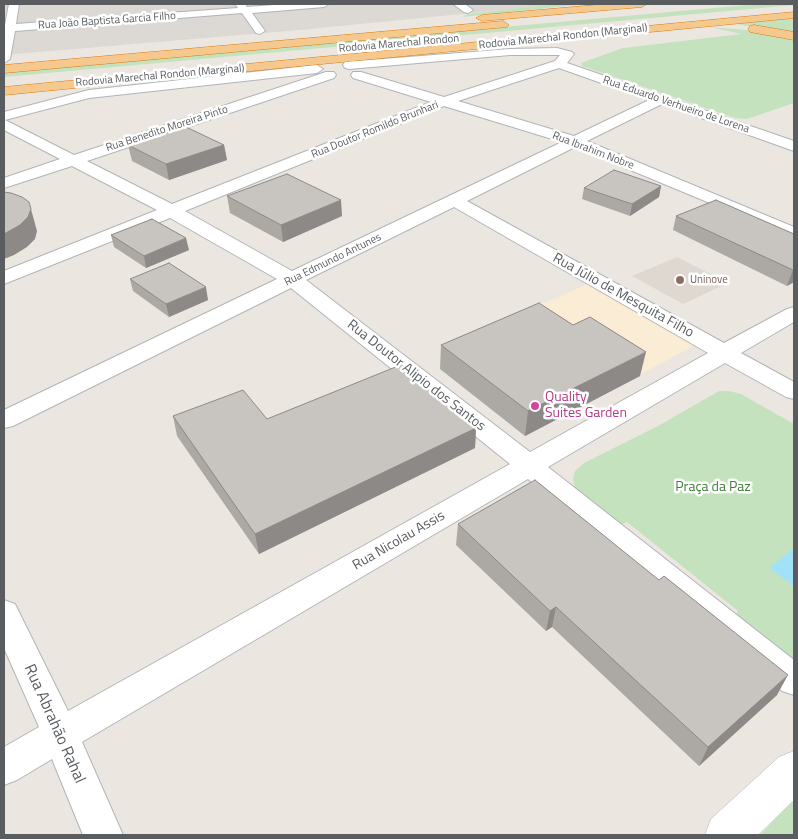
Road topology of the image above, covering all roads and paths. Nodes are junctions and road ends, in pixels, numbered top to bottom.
1 (14, 4) edge
2 (324, 4) edge
3 (458, 4) edge
4 (599, 4) edge
5 (642, 4) edge
6 (242, 7) edge
7 (794, 7) edge
8 (468, 10) dead end
9 (655, 11) dead end
10 (539, 13) junction
11 (794, 15) edge
12 (8, 21) edge
13 (665, 27) junction
14 (260, 31) dead end
15 (794, 36) edge
16 (4, 59) edge
17 (558, 64) junction
18 (4, 69) edge
19 (356, 70) junction
20 (330, 72) junction
21 (4, 80) edge
22 (4, 91) edge
23 (662, 99) junction
24 (442, 102) junction
25 (4, 116) edge
26 (4, 124) edge
27 (574, 141) junction
28 (794, 146) edge
29 (76, 160) junction
30 (4, 183) edge
31 (453, 200) junction
32 (173, 212) junction
33 (794, 234) edge
34 (4, 278) edge
35 (294, 280) junction
36 (794, 313) edge
37 (723, 353) junction
38 (794, 392) edge
39 (4, 420) edge
40 (530, 466) junction
41 (4, 613) edge
42 (794, 680) edge
43 (61, 736) junction
44 (4, 767) edge
45 (794, 771) edge
46 (103, 835) edge
47 (727, 835) edge

1 - 12 street
2 - 6 street, Rua João Baptista Garcia Filho
3 - 8 street
4 - 10 highway
5 - 10 highway, Rodovia Marechal Rondon (Marginal)
6 - 12 street, Rua João Baptista Garcia Filho
6 - 14 street
7 - 21 highway, Rodovia Marechal Rondon
9 - 18 highway, Rodovia Marechal Rondon
10 - 16 highway, Rodovia Marechal Rondon (Marginal)
11 - 13 highway, Rodovia Marechal Rondon (Marginal)
12 - 16 street
13 - 15 highway
13 - 22 highway, Rodovia Marechal Rondon (Marginal)
17 - 19 street
17 - 23 street, Rua Eduardo Verhueiro de Lorena
17 - 24 street, Rua Doutor Romildo Brunhari
19 - 20 street
19 - 24 street, Rua Ibrahim Nobre
20 - 25 street
20 - 29 street, Rua Benedito Moreira Pinto
23 - 27 street, Rua Edmundo Antunes
23 - 28 street, Rua Eduardo Verhueiro de Lorena
24 - 27 street, Rua Ibrahim Nobre
24 - 32 street, Rua Doutor Romildo Brunhari
26 - 29 street, Rua Doutor Alipio dos Santos
27 - 31 street, Rua Edmundo Antunes
27 - 33 street, Rua Ibrahim Nobre
29 - 30 street, Rua Benedito Moreira Pinto
29 - 32 street, Rua Doutor Alipio dos Santos
31 - 35 street, Rua Edmundo Antunes
31 - 37 street, Rua Júlio de Mesquita Filho
32 - 34 street, Rua Doutor Romildo Brunhari
32 - 35 street, Rua Doutor Alipio dos Santos
35 - 39 street, Rua Edmundo Antunes
35 - 40 street, Rua Doutor Alipio dos Santos
36 - 37 street, Rua Nicolau Assis
37 - 38 street, Rua Júlio de Mesquita Filho
37 - 40 street, Rua Nicolau Assis
40 - 42 street, Rua Doutor Alipio dos Santos
40 - 43 street, Rua Nicolau Assis
41 - 43 street, Rua Abrahão Rahal
43 - 44 street, Rua Nicolau Assis
43 - 46 street, Rua Abrahão Rahal
45 - 47 street

